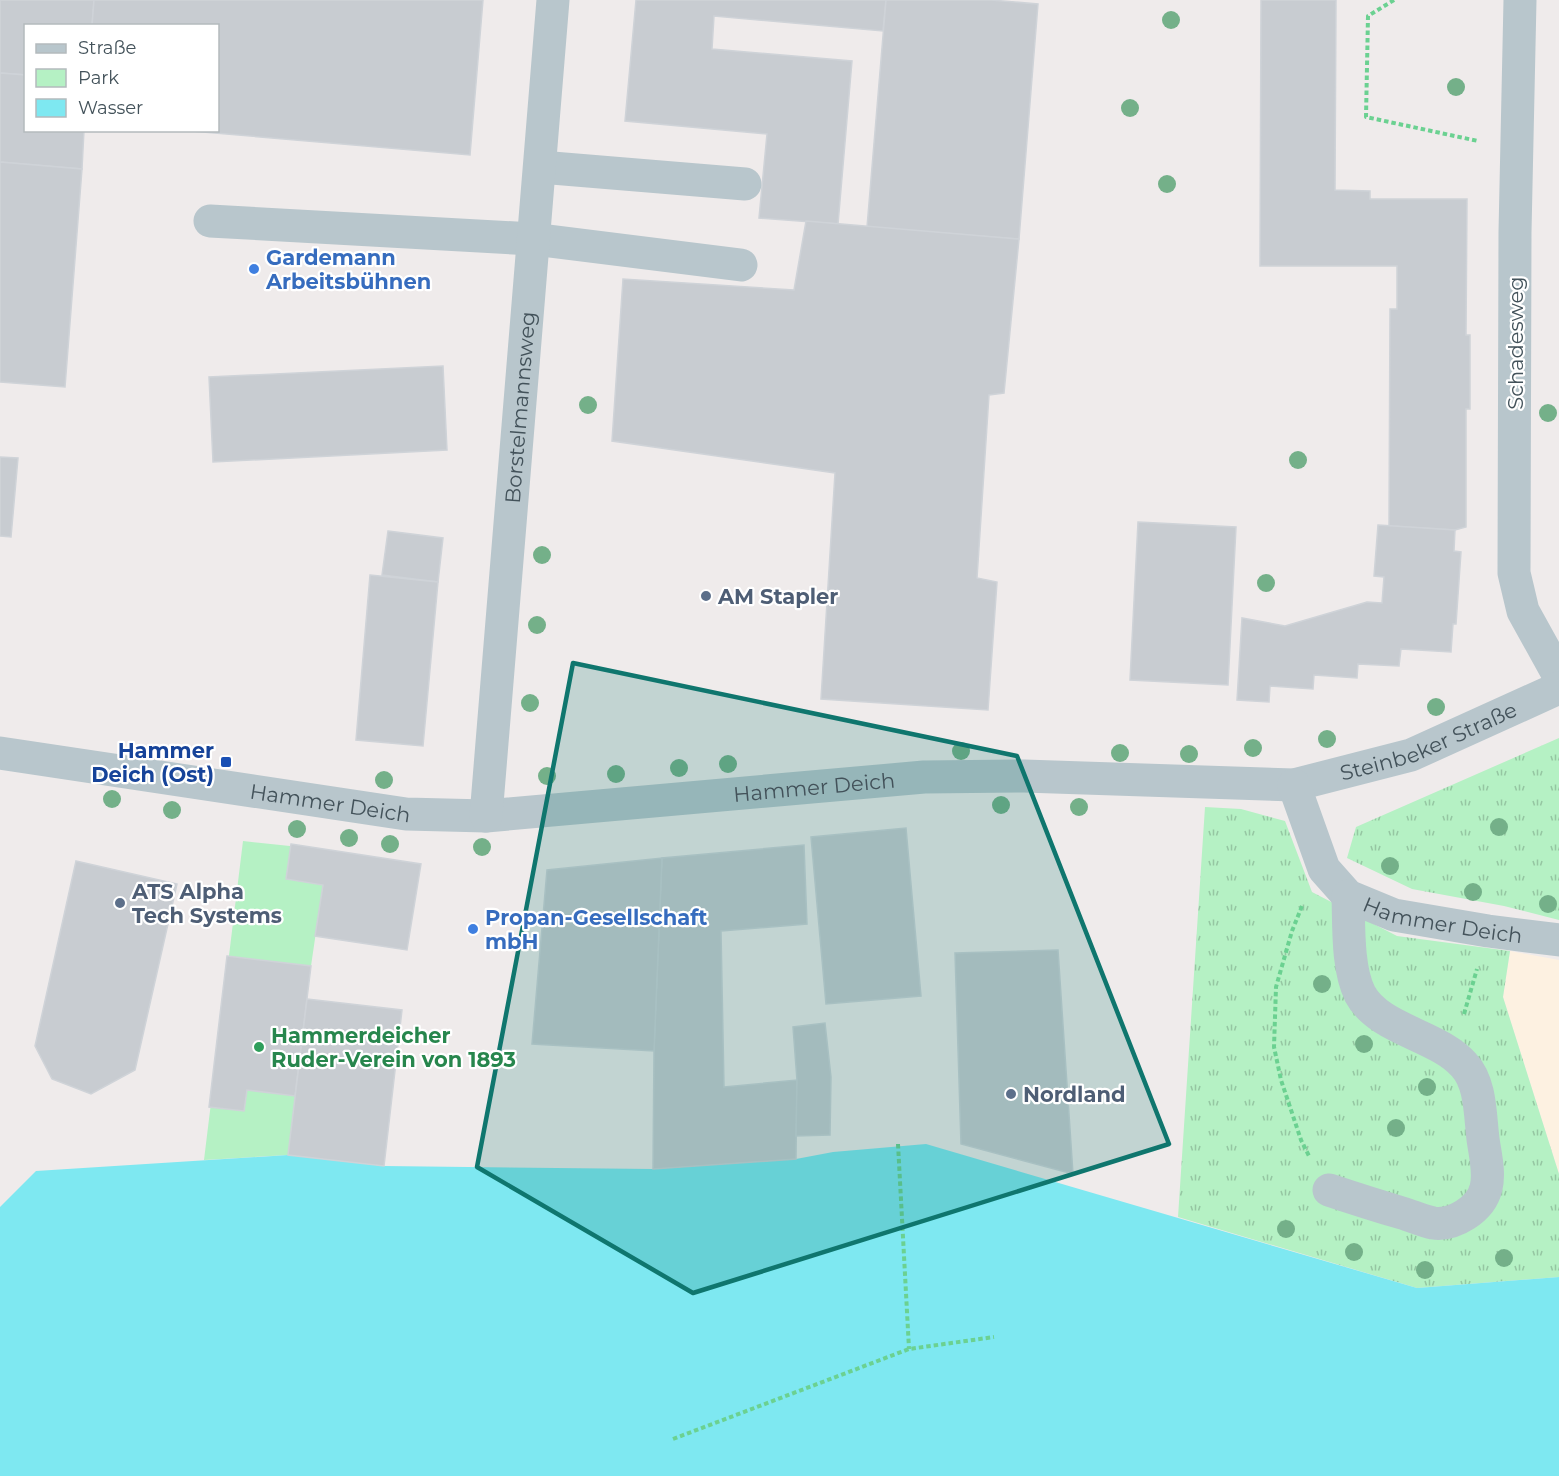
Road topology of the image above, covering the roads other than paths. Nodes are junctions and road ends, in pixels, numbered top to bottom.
1 (553, 0) edge
2 (1520, 0) edge
3 (540, 167) junction
4 (745, 184) dead end
5 (210, 221) dead end
6 (533, 239) junction
7 (741, 265) dead end
8 (1559, 676) edge
9 (1559, 688) edge
10 (0, 753) edge
11 (1294, 785) junction
12 (486, 816) junction
13 (1348, 896) junction
14 (1559, 940) edge
15 (1329, 1190) road end

1 - 3 street, Borstelmannsweg
2 - 8 street, Schadesweg
3 - 4 street
3 - 6 street, Borstelmannsweg
5 - 6 street
6 - 7 street
6 - 12 street, Borstelmannsweg
9 - 11 street, Steinbeker Straße
10 - 12 street, Hammer Deich
11 - 12 street, Hammer Deich
11 - 13 street, Hammer Deich
13 - 14 street, Hammer Deich
13 - 15 street

